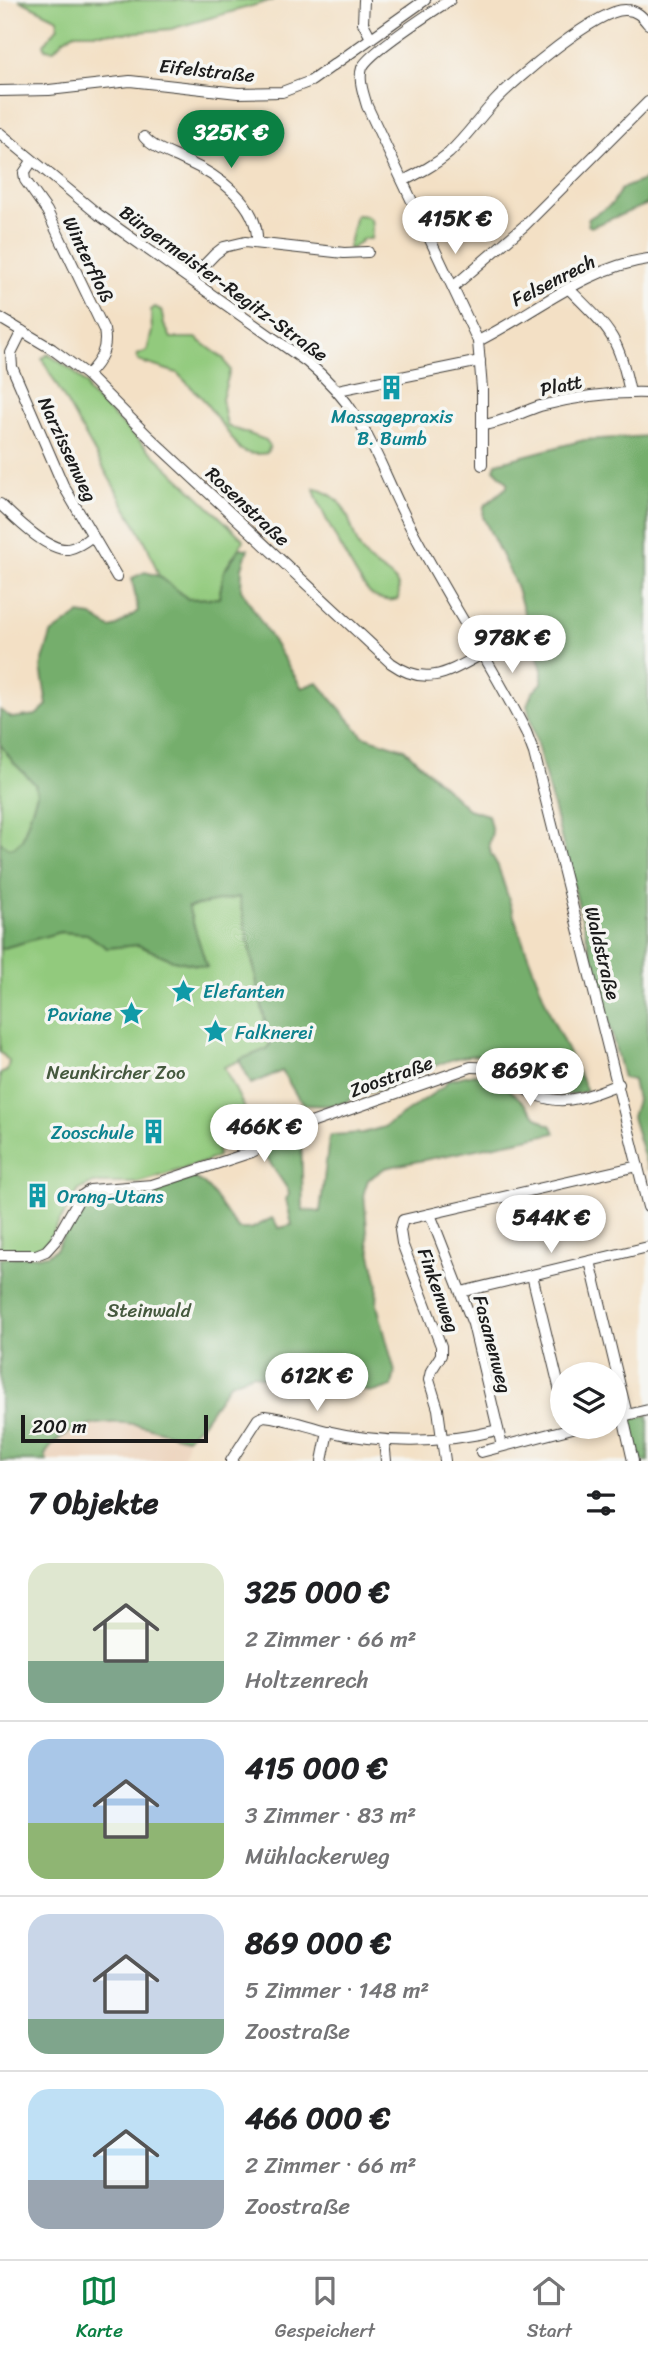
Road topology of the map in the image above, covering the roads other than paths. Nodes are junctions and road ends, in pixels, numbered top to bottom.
1 (364, 0) edge
2 (425, 0) edge
3 (450, 0) edge
4 (648, 24) edge
5 (371, 38) junction
6 (0, 91) edge
7 (648, 102) edge
8 (0, 133) edge
9 (144, 137) dead end
10 (32, 160) junction
11 (403, 181) junction
12 (257, 242) junction
13 (368, 252) dead end
14 (646, 260) edge
15 (191, 279) junction
16 (453, 287) junction
17 (569, 289) junction
18 (0, 318) edge
19 (22, 331) junction
20 (478, 341) junction
21 (480, 361) junction
22 (87, 376) junction
23 (338, 390) junction
24 (630, 393) junction
25 (648, 393) edge
26 (483, 425) junction
27 (482, 465) dead end
28 (1, 509) edge
29 (92, 536) junction
30 (117, 577) dead end
31 (482, 654) junction
32 (515, 711) joint
33 (619, 1084) junction
34 (638, 1166) junction
35 (648, 1207) edge
36 (430, 1214) junction
37 (648, 1247) edge
38 (0, 1255) edge
39 (590, 1261) junction
40 (532, 1275) junction
41 (461, 1292) junction
42 (553, 1362) edge
43 (611, 1362) edge
44 (648, 1410) edge
45 (627, 1416) edge
46 (498, 1430) junction
47 (328, 1432) junction
48 (550, 1433) edge
49 (477, 1435) junction
50 (627, 1435) edge
51 (442, 1438) junction
52 (384, 1440) junction
53 (502, 1446) junction
54 (482, 1456) edge
55 (231, 1461) edge
56 (322, 1461) edge
57 (386, 1461) edge
58 (444, 1461) edge
59 (634, 1461) edge

1 - 5 street
2 - 5 street, Eifelstraße
3 - 11 street
4 - 11 street
5 - 6 street, Eifelstraße
7 - 16 street
8 - 10 street, Bürgermeister-Regitz-Straße
9 - 12 street
10 - 15 street, Bürgermeister-Regitz-Straße
10 - 22 street, Winterfloß
11 - 16 street
12 - 13 street
12 - 15 street
14 - 17 street, Felsenrech
15 - 23 street, Bürgermeister-Regitz-Straße
16 - 20 street
17 - 20 street, Felsenrech
17 - 24 street
18 - 19 street, Rosenstraße
19 - 22 street, Rosenstraße
19 - 29 street, Narzissenweg
20 - 21 street
21 - 23 street
21 - 26 street
22 - 31 street, Rosenstraße
23 - 31 street, Bürgermeister-Regitz-Straße
24 - 25 street, Platt
24 - 26 street, Platt
26 - 27 street
28 - 29 street
29 - 30 street, Narzissenweg
31 - 32 street, Bürgermeister-Regitz-Straße
32 - 33 street, Waldstraße
33 - 34 street, Waldstraße
33 - 38 street, Zoostraße
34 - 35 street, Waldstraße
34 - 36 street
36 - 41 street, Fasanenweg
36 - 51 street, Finkenweg
37 - 39 street
39 - 40 street
39 - 43 street
40 - 41 street
40 - 42 street
41 - 46 street, Fasanenweg
44 - 45 street
46 - 49 street
46 - 53 street, Fasanenweg
47 - 52 street
47 - 55 street
47 - 56 street
48 - 53 street
49 - 51 street
49 - 54 street
50 - 59 street
51 - 52 street
51 - 58 street
52 - 57 street
53 - 54 street

